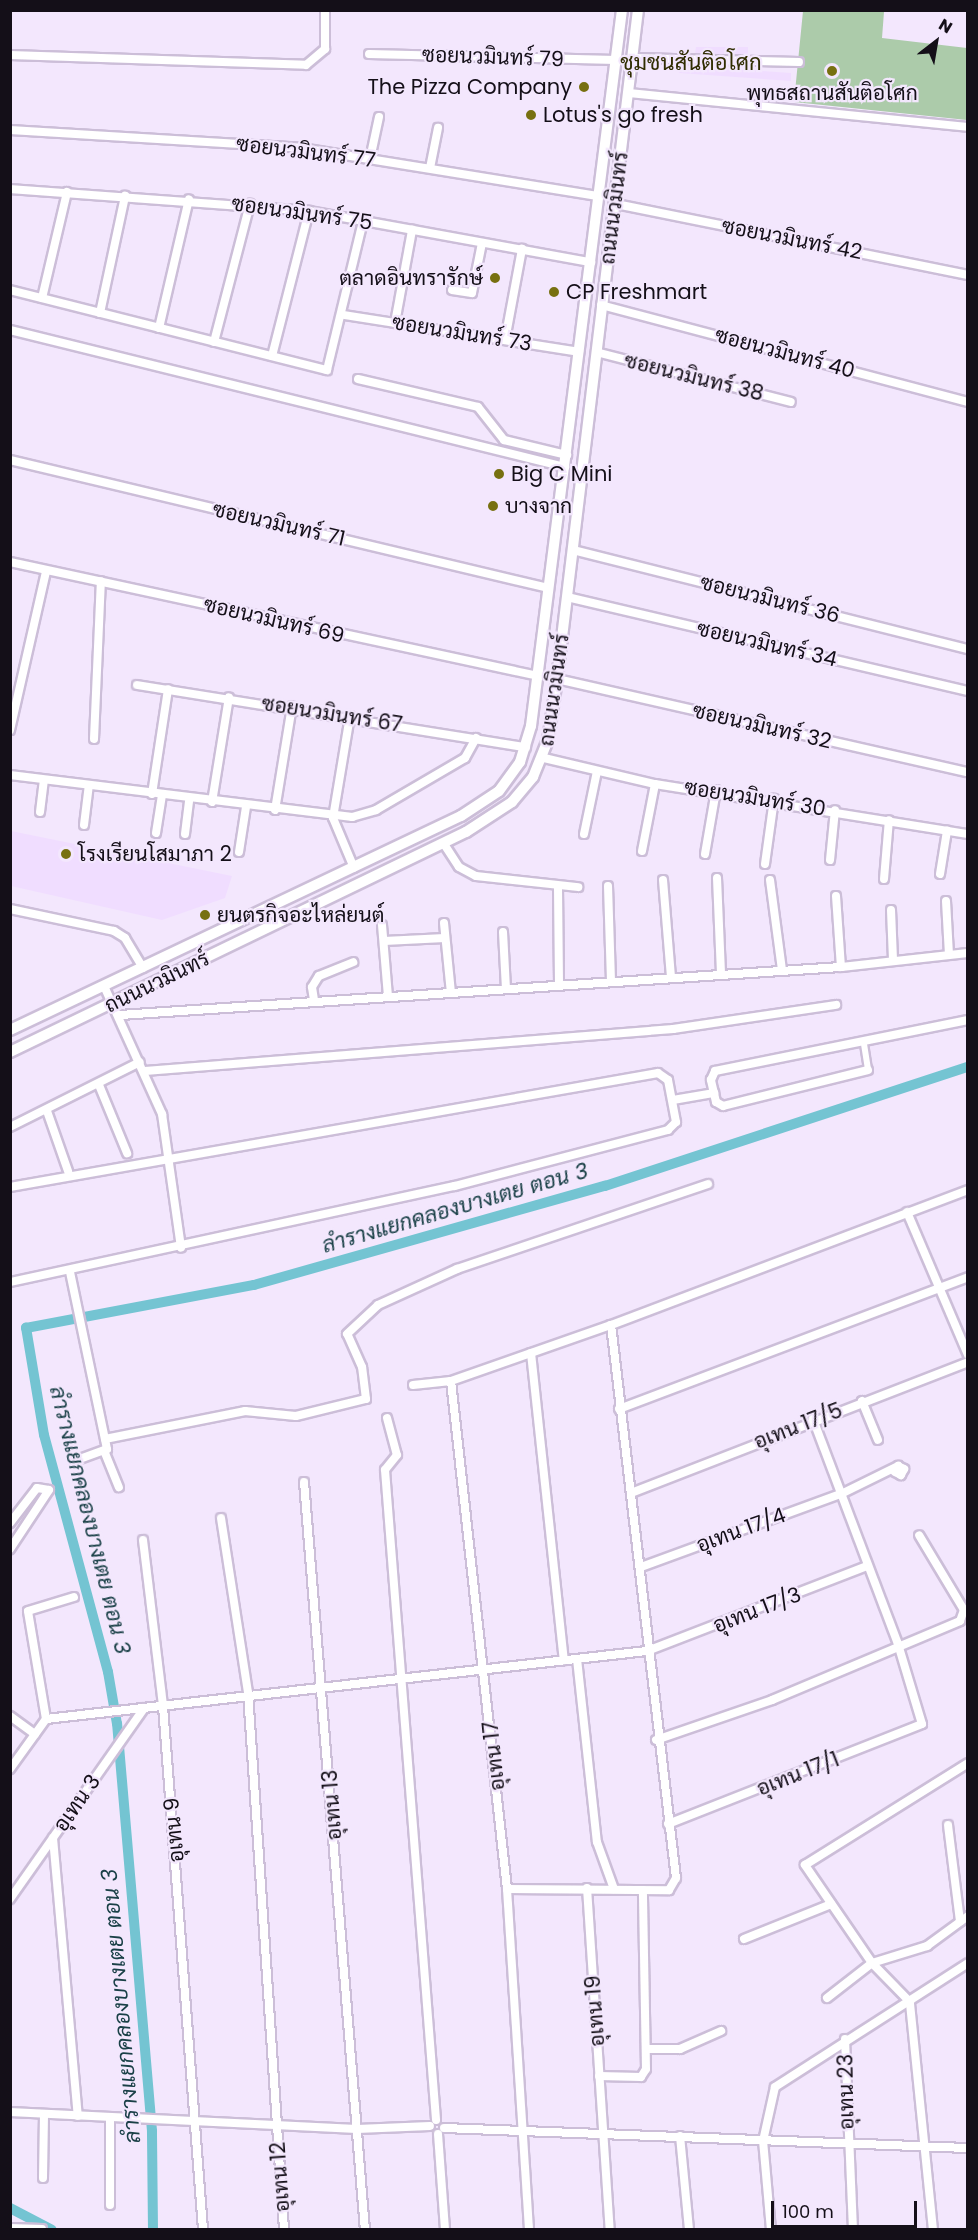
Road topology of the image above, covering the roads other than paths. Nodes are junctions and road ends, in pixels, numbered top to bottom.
1 (326, 10) edge
2 (622, 10) edge
3 (638, 10) edge
4 (369, 54) dead end
5 (10, 55) edge
6 (633, 58) junction
7 (616, 60) junction
8 (799, 62) dead end
9 (612, 89) junction
10 (628, 93) junction
11 (379, 117) dead end
12 (438, 128) dead end
13 (968, 128) edge
14 (10, 130) edge
15 (370, 159) junction
16 (430, 168) junction
17 (10, 189) edge
18 (67, 192) junction
19 (125, 196) junction
20 (599, 196) junction
21 (189, 199) junction
22 (250, 204) junction
23 (615, 204) junction
24 (309, 211) junction
25 (363, 221) junction
26 (412, 230) junction
27 (482, 243) junction
28 (522, 249) junction
29 (591, 262) junction
30 (968, 275) edge
31 (10, 290) edge
32 (452, 290) dead end
33 (42, 298) junction
34 (602, 305) junction
35 (100, 313) junction
36 (344, 315) junction
37 (395, 322) junction
38 (159, 328) junction
39 (10, 330) edge
40 (505, 340) junction
41 (214, 342) junction
42 (579, 352) junction
43 (597, 352) junction
44 (272, 356) junction
45 (358, 379) dead end
46 (791, 402) dead end
47 (968, 402) edge
48 (567, 455) junction
49 (10, 460) edge
50 (565, 467) junction
51 (573, 550) junction
52 (10, 562) edge
53 (46, 571) junction
54 (101, 582) junction
55 (548, 588) junction
56 (567, 597) junction
57 (968, 650) edge
58 (538, 676) junction
59 (557, 679) junction
60 (138, 684) dead end
61 (168, 689) junction
62 (968, 691) edge
63 (229, 697) junction
64 (292, 706) junction
65 (350, 716) junction
66 (10, 730) edge
67 (476, 738) junction
68 (94, 739) dead end
69 (526, 747) junction
70 (544, 758) junction
71 (597, 771) junction
72 (968, 772) edge
73 (10, 776) edge
74 (44, 780) junction
75 (655, 784) junction
76 (89, 786) junction
77 (716, 790) junction
78 (152, 794) junction
79 (162, 796) junction
80 (189, 800) junction
81 (774, 800) junction
82 (212, 802) junction
83 (246, 807) junction
84 (274, 810) junction
85 (835, 810) junction
86 (40, 812) dead end
87 (333, 818) junction
88 (889, 820) junction
89 (84, 825) dead end
90 (947, 831) junction
91 (156, 833) dead end
92 (185, 834) dead end
93 (584, 834) dead end
94 (968, 834) edge
95 (444, 844) junction
96 (642, 851) dead end
97 (239, 852) dead end
98 (705, 854) dead end
99 (830, 860) dead end
100 (765, 864) dead end
101 (354, 868) junction
102 (940, 874) dead end
103 (717, 878) dead end
104 (884, 879) dead end
105 (663, 880) dead end
106 (770, 880) dead end
107 (608, 886) dead end
108 (578, 887) dead end
109 (558, 888) junction
110 (836, 896) dead end
111 (946, 901) dead end
112 (10, 909) edge
113 (891, 910) dead end
114 (444, 923) dead end
115 (382, 925) dead end
116 (503, 932) dead end
117 (445, 938) junction
118 (384, 941) junction
119 (968, 953) edge
120 (949, 954) junction
121 (894, 960) junction
122 (353, 962) dead end
123 (841, 967) junction
124 (143, 968) junction
125 (782, 970) junction
126 (721, 974) junction
127 (672, 978) junction
128 (611, 981) junction
129 (559, 985) junction
130 (104, 986) junction
131 (506, 989) junction
132 (451, 993) junction
133 (388, 996) junction
134 (314, 1000) junction
135 (113, 1003) junction
136 (836, 1005) dead end
137 (120, 1015) junction
138 (968, 1020) edge
139 (10, 1030) edge
140 (864, 1044) junction
141 (10, 1052) edge
142 (140, 1062) junction
143 (868, 1070) joint
144 (145, 1071) junction
145 (99, 1085) junction
146 (714, 1093) junction
147 (673, 1100) junction
148 (47, 1111) junction
149 (10, 1127) edge
150 (127, 1154) dead end
151 (169, 1158) junction
152 (68, 1171) dead end
153 (708, 1184) dead end
154 (10, 1187) edge
155 (968, 1190) edge
156 (907, 1212) junction
157 (181, 1248) junction
158 (70, 1272) junction
159 (968, 1277) edge
160 (10, 1282) edge
161 (939, 1289) junction
162 (611, 1325) junction
163 (531, 1353) junction
164 (968, 1355) edge
165 (968, 1362) edge
166 (451, 1381) junction
167 (413, 1385) dead end
168 (862, 1401) junction
169 (619, 1409) junction
170 (387, 1418) dead end
171 (813, 1419) junction
172 (105, 1439) junction
173 (878, 1440) dead end
174 (105, 1453) junction
175 (74, 1461) dead end
176 (895, 1472) dead end
177 (304, 1482) dead end
178 (118, 1487) dead end
179 (631, 1494) junction
180 (841, 1494) junction
181 (221, 1518) dead end
182 (10, 1523) edge
183 (919, 1535) dead end
184 (142, 1540) dead end
185 (10, 1549) edge
186 (867, 1566) junction
187 (640, 1567) junction
188 (74, 1597) dead end
189 (898, 1644) junction
190 (647, 1652) junction
191 (577, 1659) junction
192 (564, 1660) junction
193 (486, 1669) junction
194 (402, 1678) junction
195 (322, 1687) junction
196 (248, 1693) junction
197 (163, 1706) junction
198 (144, 1708) junction
199 (10, 1716) edge
200 (46, 1719) junction
201 (35, 1734) junction
202 (656, 1740) junction
203 (968, 1763) edge
204 (10, 1769) edge
205 (668, 1824) junction
206 (948, 1825) dead end
207 (53, 1838) junction
208 (507, 1888) junction
209 (587, 1888) junction
210 (614, 1889) junction
211 (643, 1890) junction
212 (10, 1899) edge
213 (831, 1904) junction
214 (964, 1919) edge
215 (744, 1939) dead end
216 (872, 1963) junction
217 (968, 1963) edge
218 (827, 1998) dead end
219 (910, 2002) junction
220 (721, 2031) dead end
221 (845, 2039) junction
222 (646, 2049) junction
223 (599, 2076) junction
224 (10, 2112) edge
225 (44, 2114) junction
226 (78, 2116) junction
227 (110, 2118) junction
228 (436, 2120) junction
229 (197, 2121) junction
230 (276, 2124) junction
231 (430, 2126) junction
232 (444, 2128) junction
233 (357, 2129) junction
234 (523, 2133) junction
235 (438, 2134) junction
236 (603, 2134) junction
237 (681, 2136) junction
238 (764, 2141) junction
239 (846, 2145) junction
240 (927, 2146) junction
241 (968, 2148) edge
242 (43, 2178) dead end
243 (110, 2205) dead end
244 (10, 2228) edge
245 (42, 2229) edge
246 (203, 2229) edge
247 (284, 2229) edge
248 (365, 2229) edge
249 (445, 2229) edge
250 (529, 2229) edge
251 (610, 2229) edge
252 (689, 2229) edge
253 (771, 2229) edge
254 (853, 2229) edge
255 (933, 2229) edge

1 - 5 street
2 - 7 main road, ถนนนวมินทร์
3 - 6 main road, ถนนนวมินทร์
4 - 7 street, ซอยนวมินทร์ 79
6 - 8 street
6 - 10 main road, ถนนนวมินทร์
7 - 9 main road, ถนนนวมินทร์
9 - 10 main road
9 - 20 main road, ถนนนวมินทร์
10 - 13 street
10 - 23 main road, ถนนนวมินทร์
11 - 15 street
12 - 16 street
14 - 15 street, ซอยนวมินทร์ 77
15 - 16 street, ซอยนวมินทร์ 77
16 - 20 street, ซอยนวมินทร์ 77
17 - 18 street, ซอยนวมินทร์ 75
18 - 19 street, ซอยนวมินทร์ 75
18 - 33 street
19 - 21 street, ซอยนวมินทร์ 75
19 - 35 street
20 - 29 main road, ถนนนวมินทร์
21 - 22 street, ซอยนวมินทร์ 75
21 - 38 street
22 - 24 street, ซอยนวมินทร์ 75
22 - 41 street
23 - 30 street, ซอยนวมินทร์ 42
23 - 34 main road, ถนนนวมินทร์
24 - 25 street, ซอยนวมินทร์ 75
24 - 44 street
25 - 26 street, ซอยนวมินทร์ 75
25 - 36 street
26 - 27 street, ซอยนวมินทร์ 75
26 - 37 street
27 - 28 street, ซอยนวมินทร์ 75
27 - 32 street
28 - 29 street, ซอยนวมินทร์ 75
28 - 40 street
29 - 42 main road, ถนนนวมินทร์
31 - 33 street
33 - 35 street
34 - 43 main road, ถนนนวมินทร์
34 - 47 street, ซอยนวมินทร์ 40
35 - 38 street
36 - 37 street, ซอยนวมินทร์ 73
36 - 44 street
37 - 40 street, ซอยนวมินทร์ 73
38 - 41 street
39 - 50 street
40 - 42 street, ซอยนวมินทร์ 73
41 - 44 street
42 - 48 main road, ถนนนวมินทร์
43 - 46 street, ซอยนวมินทร์ 38
43 - 51 main road, ถนนนวมินทร์
45 - 48 street
48 - 50 main road, ถนนนวมินทร์
49 - 55 street, ซอยนวมินทร์ 71
50 - 55 main road, ถนนนวมินทร์
51 - 56 main road, ถนนนวมินทร์
51 - 57 street, ซอยนวมินทร์ 36
52 - 53 street, ซอยนวมินทร์ 69
53 - 54 street, ซอยนวมินทร์ 69
53 - 66 street
54 - 58 street, ซอยนวมินทร์ 69
54 - 68 street
55 - 58 main road, ถนนนวมินทร์
56 - 59 main road, ถนนนวมินทร์
56 - 62 street, ซอยนวมินทร์ 34
58 - 69 main road, ถนนนวมินทร์
59 - 70 main road, ถนนนวมินทร์
59 - 72 street, ซอยนวมินทร์ 32
60 - 61 street, ซอยนวมินทร์ 67
61 - 63 street, ซอยนวมินทร์ 67
61 - 78 street
63 - 64 street, ซอยนวมินทร์ 67
63 - 82 street
64 - 65 street, ซอยนวมินทร์ 67
64 - 84 street
65 - 67 street, ซอยนวมินทร์ 67
65 - 87 street
67 - 69 street, ซอยนวมินทร์ 67
67 - 87 street
69 - 101 main road, ถนนนวมินทร์
70 - 71 street, ซอยนวมินทร์ 30
70 - 95 main road, ถนนนวมินทร์
71 - 75 street, ซอยนวมินทร์ 30
71 - 93 street
73 - 74 street
74 - 76 street
74 - 86 street
75 - 77 street, ซอยนวมินทร์ 30
75 - 96 street
76 - 78 street
76 - 89 street
77 - 81 street, ซอยนวมินทร์ 30
77 - 98 street
78 - 79 street
79 - 80 street
79 - 91 street
80 - 82 street
80 - 92 street
81 - 85 street, ซอยนวมินทร์ 30
81 - 100 street
82 - 83 street
83 - 84 street
83 - 97 street
84 - 87 street
85 - 88 street, ซอยนวมินทร์ 30
85 - 99 street
87 - 101 street
88 - 90 street, ซอยนวมินทร์ 30
88 - 104 street
90 - 94 street, ซอยนวมินทร์ 30
90 - 102 street
95 - 109 street
95 - 135 main road, ถนนนวมินทร์
101 - 124 main road, ถนนนวมินทร์
103 - 126 street
105 - 127 street
106 - 125 street
107 - 128 street
108 - 109 street
109 - 129 street
110 - 123 street
111 - 120 street
112 - 124 street
113 - 121 street
114 - 117 street
115 - 118 street
116 - 131 street
117 - 118 street
117 - 132 street
118 - 133 street
119 - 120 street
120 - 121 street
121 - 123 street
122 - 134 street
123 - 125 street
124 - 130 main road, ถนนนวมินทร์
125 - 126 street
126 - 127 street
127 - 128 street
128 - 129 street
129 - 131 street
130 - 135 street
130 - 139 main road, ถนนนวมินทร์
131 - 132 street
132 - 133 street
133 - 134 street
134 - 137 street
135 - 137 street
135 - 141 main road, ถนนนวมินทร์
136 - 144 street
137 - 142 street
138 - 140 street
140 - 143 street
140 - 146 street
142 - 144 street
142 - 145 street
143 - 146 street
144 - 151 street
145 - 148 street
145 - 150 street
146 - 147 street
147 - 151 street
147 - 157 street
148 - 149 street
148 - 152 street
151 - 154 street
151 - 157 street
153 - 172 street
155 - 156 street
156 - 161 street
156 - 162 street
157 - 158 street
158 - 160 street
158 - 172 street
159 - 161 street
161 - 164 street
161 - 169 street
162 - 163 street
162 - 169 street
163 - 166 street
163 - 192 street
165 - 168 street, อุเทน 17/5
166 - 167 street
166 - 193 street, อุเทน 17
168 - 171 street, อุเทน 17/5
168 - 173 street
169 - 179 street
170 - 194 street
171 - 179 street, อุเทน 17/5
171 - 180 street
172 - 174 street
174 - 175 street
174 - 178 street
176 - 180 street, อุเทน 17/4
177 - 195 street, อุเทน 13
179 - 187 street
180 - 186 street
180 - 187 street, อุเทน 17/4
181 - 196 street, อุเทน 12
182 - 185 street
183 - 189 street
184 - 197 street, อุเทน 9
186 - 189 street
186 - 190 street, อุเทน 17/3
187 - 190 street
188 - 200 street
189 - 202 street
189 - 205 street, อุเทน 17/1
190 - 191 street, อุเทน 17/3
190 - 202 street
191 - 192 street, อุเทน 17/3
191 - 210 street
192 - 193 street, อุเทน 17/3
193 - 194 street, อุเทน 17/3
193 - 208 street, อุเทน 17
194 - 195 street, อุเทน 17/3
194 - 228 street
195 - 196 street, อุเทน 17/3
195 - 233 street, อุเทน 13
196 - 197 street, อุเทน 17/3
196 - 230 street, อุเทน 12
197 - 198 street, อุเทน 17/3
197 - 229 street, อุเทน 9
198 - 200 street, อุเทน 17/3
198 - 207 street, อุเทน 3
199 - 201 street
200 - 201 street
201 - 204 street
202 - 205 street
203 - 213 street
205 - 211 street
206 - 214 street
207 - 212 street, อุเทน 3
207 - 226 street
208 - 209 street
208 - 234 street, อุเทน 17
209 - 210 street
209 - 223 street, อุเทน 19
210 - 211 street
211 - 222 street
213 - 215 street
213 - 216 street
214 - 216 street
216 - 218 street
216 - 219 street
217 - 219 street
219 - 221 street
219 - 240 street
220 - 222 street
221 - 238 street
221 - 239 street, อุเทน 23
222 - 223 street
223 - 236 street, อุเทน 19
224 - 225 street
225 - 226 street
225 - 242 street
226 - 227 street
227 - 229 street
227 - 243 street
228 - 231 street
228 - 232 street
229 - 230 street
229 - 246 street, อุเทน 9
230 - 233 street
230 - 247 street, อุเทน 12
231 - 233 street
231 - 235 street
232 - 234 street
232 - 235 street
233 - 248 street, อุเทน 13
234 - 236 street
234 - 250 street, อุเทน 17
235 - 249 street
236 - 237 street
236 - 251 street, อุเทน 19
237 - 238 street
237 - 252 street
238 - 239 street
238 - 253 street
239 - 240 street
239 - 254 street, อุเทน 23
240 - 241 street
240 - 255 street
244 - 245 street

